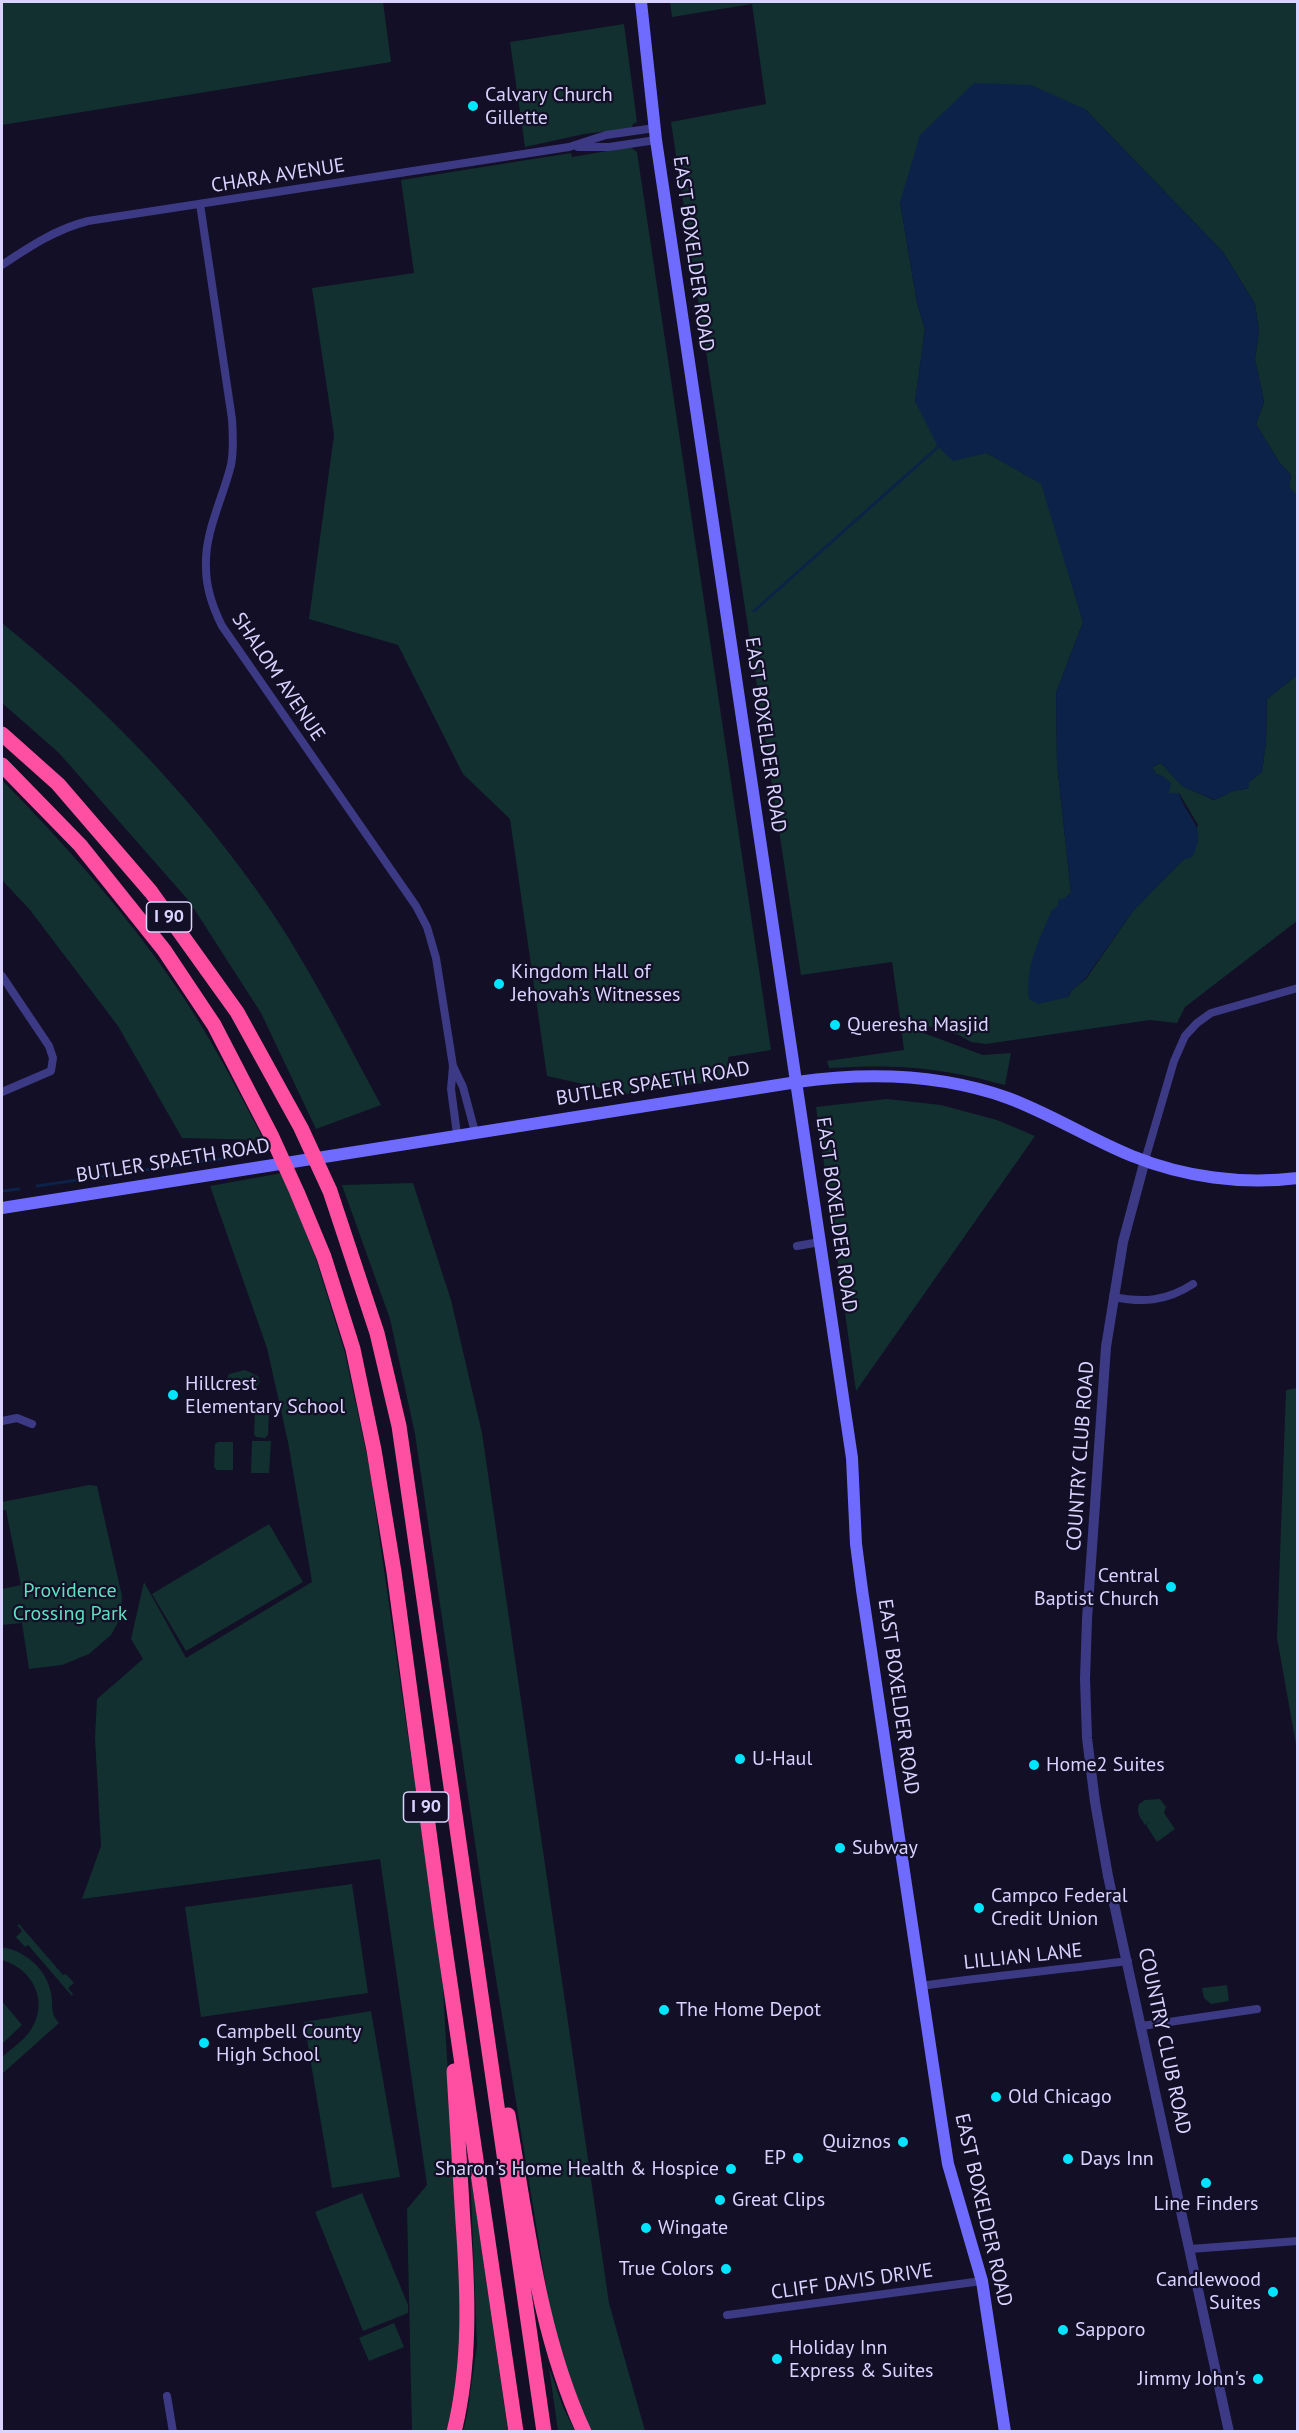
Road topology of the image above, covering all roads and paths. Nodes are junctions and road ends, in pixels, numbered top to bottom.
1 (641, 2) edge
2 (655, 134) junction
3 (200, 204) junction
4 (2, 266) edge
5 (2, 734) edge
6 (2, 765) edge
7 (2, 976) edge
8 (1298, 988) edge
9 (453, 1066) junction
10 (797, 1082) junction
11 (2, 1092) edge
12 (475, 1132) junction
13 (457, 1134) junction
14 (1145, 1160) junction
15 (1298, 1178) edge
16 (2, 1208) edge
17 (820, 1242) junction
18 (797, 1246) dead end
19 (1193, 1284) dead end
20 (1113, 1297) junction
21 (2, 1421) edge
22 (32, 1424) dead end
23 (459, 1843) junction
24 (442, 1928) junction
25 (1128, 1961) junction
26 (921, 1986) junction
27 (1257, 2009) dead end
28 (1142, 2026) junction
29 (1298, 2241) edge
30 (1190, 2249) junction
31 (982, 2281) junction
32 (727, 2315) dead end
33 (167, 2396) dead end
34 (173, 2432) edge
35 (454, 2432) edge
36 (516, 2432) edge
37 (544, 2432) edge
38 (584, 2432) edge
39 (1005, 2432) edge
40 (1229, 2432) edge

1 - 2 main road, EAST BOXELDER ROAD
2 - 3 street, CHARA AVENUE
2 - 10 main road, EAST BOXELDER ROAD
3 - 4 street, CHARA AVENUE
3 - 9 street, SHALOM AVENUE
5 - 23 highway, I 90
6 - 24 highway, I 90
7 - 11 street
8 - 14 street, COUNTRY CLUB ROAD
9 - 12 street, SHALOM AVENUE
9 - 13 street, SHALOM AVENUE
10 - 12 main road, BUTLER SPAETH ROAD
10 - 14 main road, BUTLER SPAETH ROAD
10 - 17 main road, EAST BOXELDER ROAD
12 - 13 main road, BUTLER SPAETH ROAD
13 - 16 main road, BUTLER SPAETH ROAD
14 - 15 main road, BUTLER SPAETH ROAD
14 - 20 street, COUNTRY CLUB ROAD
17 - 18 street
17 - 26 main road, EAST BOXELDER ROAD
19 - 20 street
20 - 25 street, COUNTRY CLUB ROAD
21 - 22 street
23 - 37 highway, I 90
23 - 38 highway, I 90
24 - 35 highway, I 90
24 - 36 highway, I 90
25 - 26 street, LILLIAN LANE
25 - 28 street, COUNTRY CLUB ROAD
26 - 31 main road, EAST BOXELDER ROAD
27 - 28 street
28 - 30 street, COUNTRY CLUB ROAD
29 - 30 street
30 - 40 street, COUNTRY CLUB ROAD
31 - 32 street, CLIFF DAVIS DRIVE
31 - 39 main road, EAST BOXELDER ROAD
33 - 34 street

